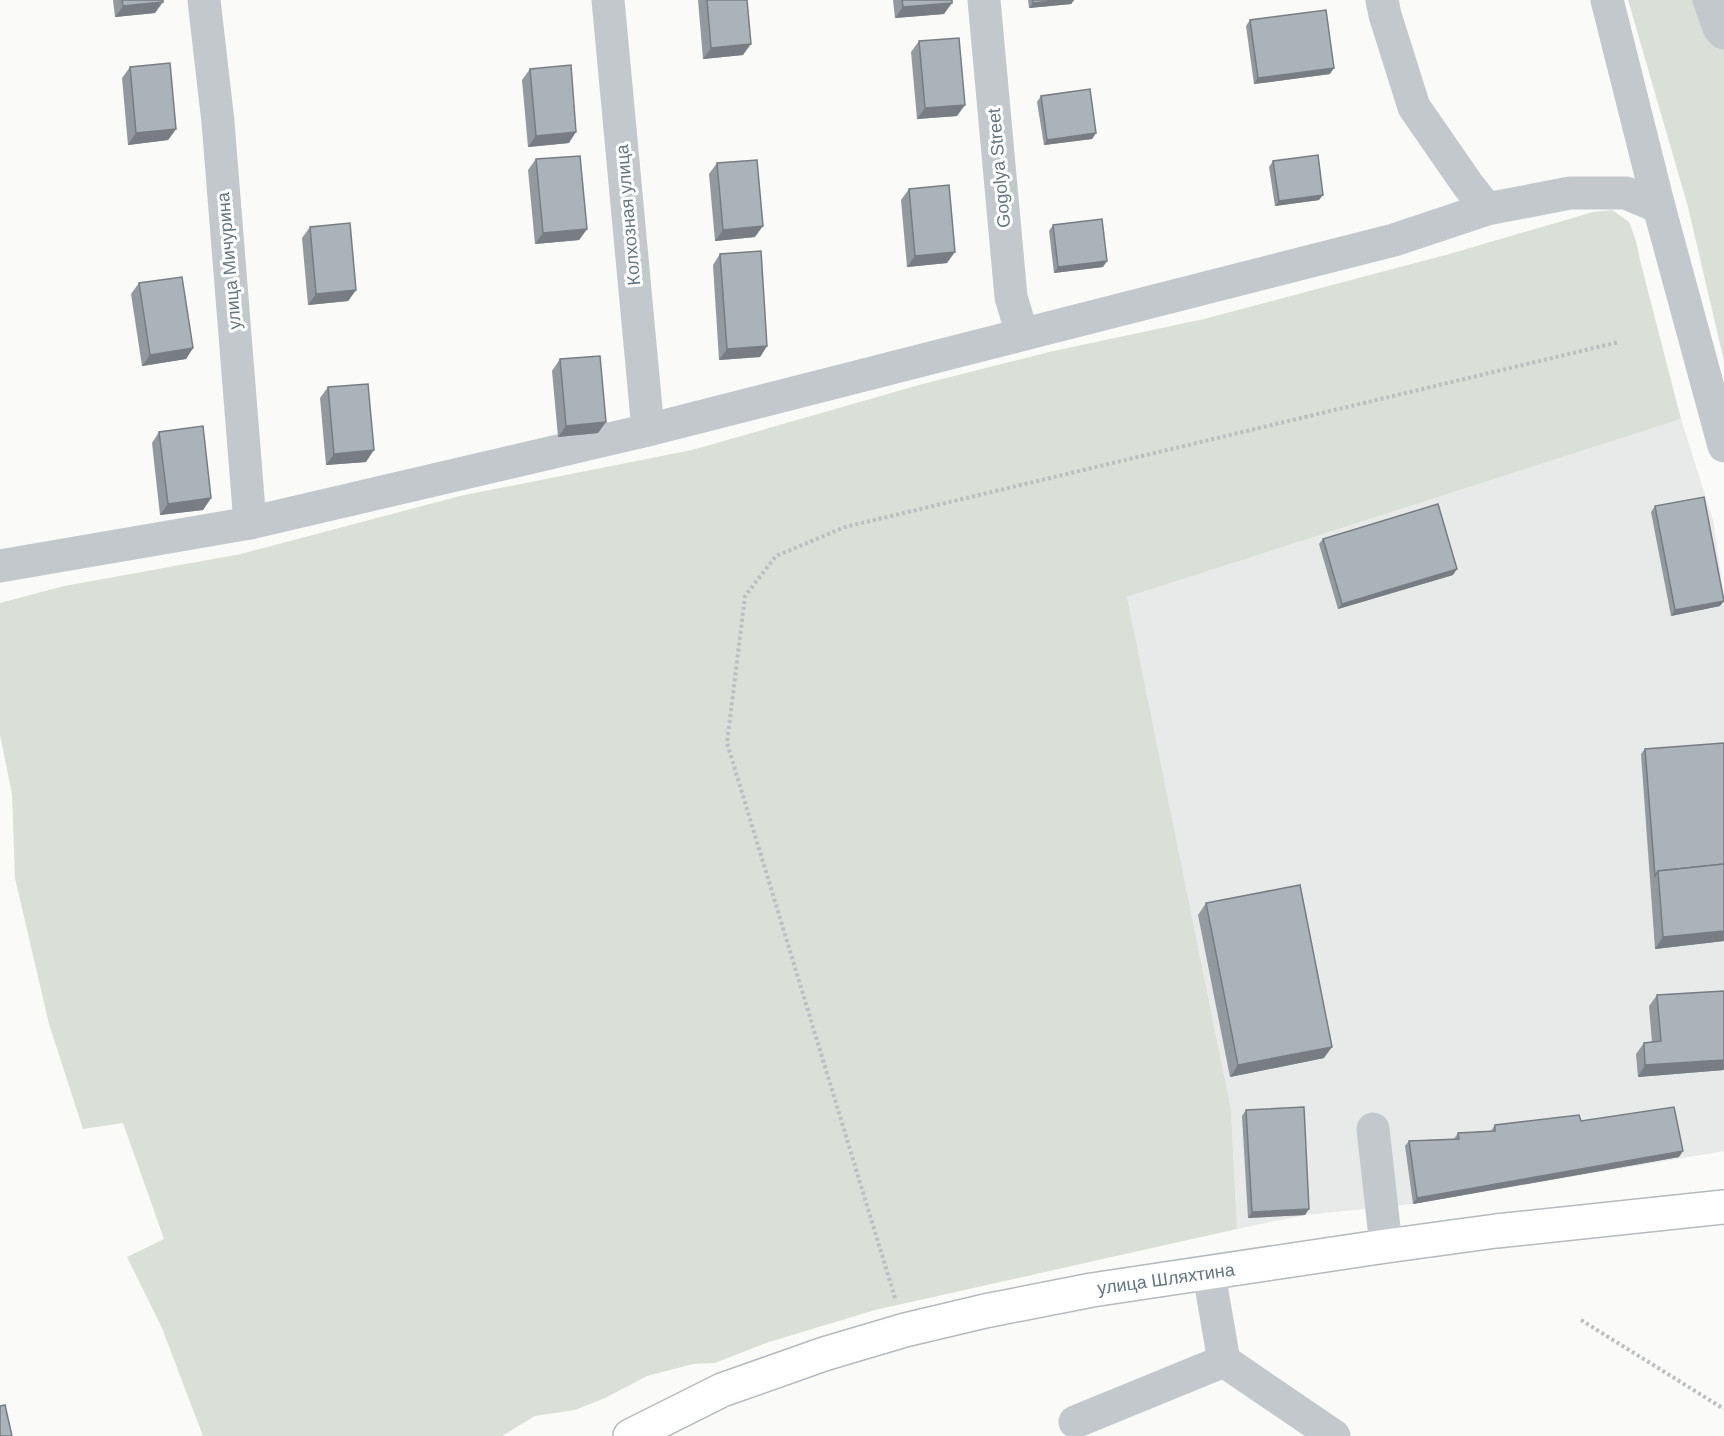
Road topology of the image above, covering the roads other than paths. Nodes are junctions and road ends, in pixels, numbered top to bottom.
1 (204, 0) edge
2 (608, 0) edge
3 (984, 0) edge
4 (1382, 0) edge
5 (1607, 0) edge
6 (1709, 0) edge
7 (1724, 33) edge
8 (1659, 207) junction
9 (1487, 208) junction
10 (1022, 334) junction
11 (1721, 426) edge
12 (648, 430) junction
13 (250, 523) junction
14 (0, 566) edge
15 (1373, 1129) dead end
16 (1724, 1207) edge
17 (1386, 1246) junction
18 (1209, 1274) junction
19 (1224, 1361) junction
20 (1075, 1422) dead end
21 (633, 1435) edge
22 (1334, 1436) edge

1 - 13 street, улица Мичурина
2 - 12 street, Колхозная улица
3 - 10 street, Gogolya Street
4 - 9 street
5 - 8 street
6 - 7 street
8 - 9 street
8 - 11 street
9 - 10 street
10 - 12 street
12 - 13 street
13 - 14 street
15 - 17 street
16 - 17 main road, улица Шляхтина
17 - 18 main road, улица Шляхтина
18 - 19 street
18 - 21 main road, улица Шляхтина
19 - 20 street
19 - 22 street

